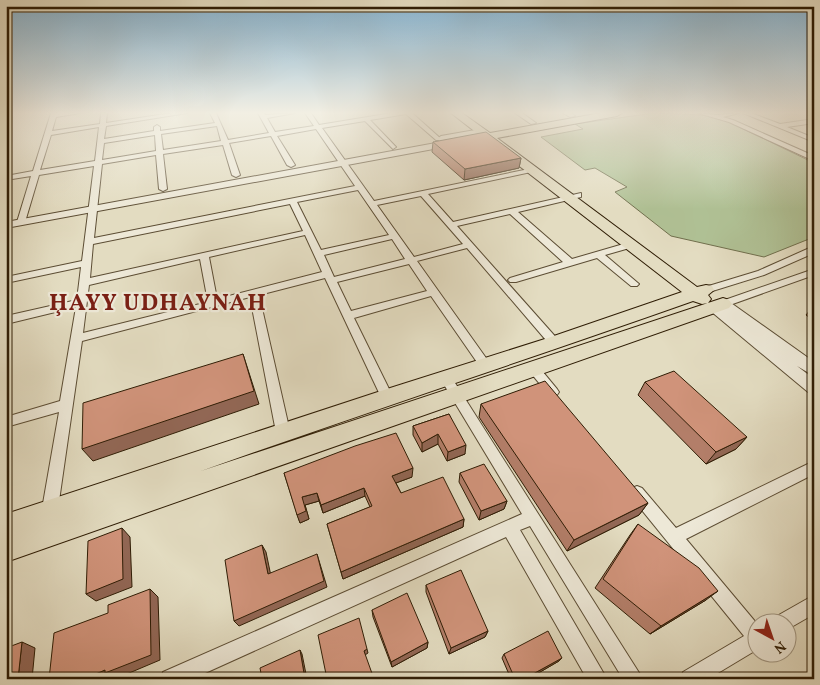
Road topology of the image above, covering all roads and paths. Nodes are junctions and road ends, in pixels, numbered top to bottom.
1 (44, 145) edge
2 (101, 145) edge
3 (159, 145) edge
4 (207, 145) edge
5 (225, 145) edge
6 (279, 145) edge
7 (331, 145) edge
8 (404, 145) edge
9 (424, 145) edge
10 (502, 145) edge
11 (504, 145) edge
12 (782, 145) edge
13 (800, 145) edge
14 (393, 147) joint
15 (789, 148) junction
16 (160, 153) junction
17 (340, 159) junction
18 (814, 159) edge
19 (99, 163) junction
20 (291, 165) junction
21 (531, 170) junction
22 (36, 173) junction
23 (236, 175) junction
24 (6, 178) edge
25 (360, 187) junction
26 (163, 192) junction
27 (423, 193) junction
28 (573, 196) junction
29 (293, 201) junction
30 (372, 204) junction
31 (94, 205) junction
32 (512, 211) junction
33 (6, 218) edge
34 (22, 218) junction
35 (6, 225) edge
36 (451, 225) junction
37 (308, 232) junction
38 (394, 236) junction
39 (89, 242) junction
40 (469, 245) junction
41 (630, 245) junction
42 (814, 249) edge
43 (318, 254) junction
44 (599, 255) junction
45 (204, 256) junction
46 (411, 260) junction
47 (86, 262) junction
48 (570, 263) junction
49 (814, 272) edge
50 (330, 278) junction
51 (6, 280) edge
52 (513, 280) dead end
53 (83, 283) junction
54 (634, 284) dead end
55 (434, 292) junction
56 (254, 293) junction
57 (709, 299) junction
58 (82, 302) junction
59 (213, 304) junction
60 (347, 316) junction
61 (6, 320) edge
62 (75, 339) junction
63 (555, 343) junction
64 (485, 365) junction
65 (534, 369) junction
66 (814, 370) edge
67 (451, 386) junction
68 (814, 388) edge
69 (386, 397) junction
70 (559, 400) edge
71 (65, 405) junction
72 (6, 422) edge
73 (283, 432) junction
74 (814, 467) edge
75 (630, 484) edge
76 (49, 512) junction
77 (532, 517) junction
78 (6, 527) edge
79 (509, 527) junction
80 (46, 534) junction
81 (674, 537) junction
82 (6, 548) edge
83 (814, 604) edge
84 (798, 613) edge
85 (748, 627) edge
86 (748, 644) edge
87 (170, 679) edge
88 (598, 679) edge
89 (634, 679) edge
90 (690, 679) edge

1 - 22 street
2 - 19 street
3 - 16 street
4 - 16 street
5 - 23 street
6 - 20 street
7 - 17 street
8 - 14 street
9 - 17 street
10 - 21 main road
11 - 28 main road
12 - 15 street
13 - 15 street
14 - 17 street
15 - 18 street
16 - 19 street
16 - 26 street
17 - 20 street
17 - 25 street
17 - 26 street
19 - 22 street
19 - 31 street
20 - 23 street
21 - 27 street
21 - 28 main road
22 - 24 street
22 - 34 street
23 - 26 street
25 - 29 street
25 - 30 street
26 - 31 street
27 - 30 street
27 - 36 street
28 - 32 street
28 - 41 main road
28 - 57 main road
29 - 37 street
29 - 39 street
30 - 38 street
31 - 34 street
31 - 39 street
32 - 36 street
32 - 48 street
33 - 34 street
34 - 35 street
36 - 40 street
37 - 43 street
37 - 45 street
38 - 43 street
38 - 46 street
39 - 47 street
40 - 46 street
40 - 63 street
41 - 44 street
41 - 57 main road
42 - 57 street
43 - 50 street
44 - 48 street
44 - 54 street
45 - 53 street
45 - 59 street
46 - 50 street
46 - 55 street
47 - 51 street
47 - 53 street
48 - 52 street
49 - 57 street
50 - 56 street
50 - 60 street
53 - 58 street
55 - 60 street
55 - 64 street
56 - 59 street
56 - 73 street
57 - 63 main road
57 - 65 main road
57 - 66 street
57 - 68 street
58 - 61 street
58 - 62 street
59 - 62 street
60 - 69 street
62 - 71 street
63 - 64 main road
64 - 67 main road
65 - 67 main road
65 - 70 street
67 - 69 main road
67 - 77 street
67 - 80 main road
69 - 73 main road
71 - 72 street
71 - 76 street
73 - 76 main road
74 - 81 street
75 - 81 street
76 - 78 main road
76 - 80 street
77 - 79 street
77 - 89 street
79 - 87 street
79 - 88 street
80 - 82 main road
81 - 85 street
83 - 84 street
86 - 90 street

